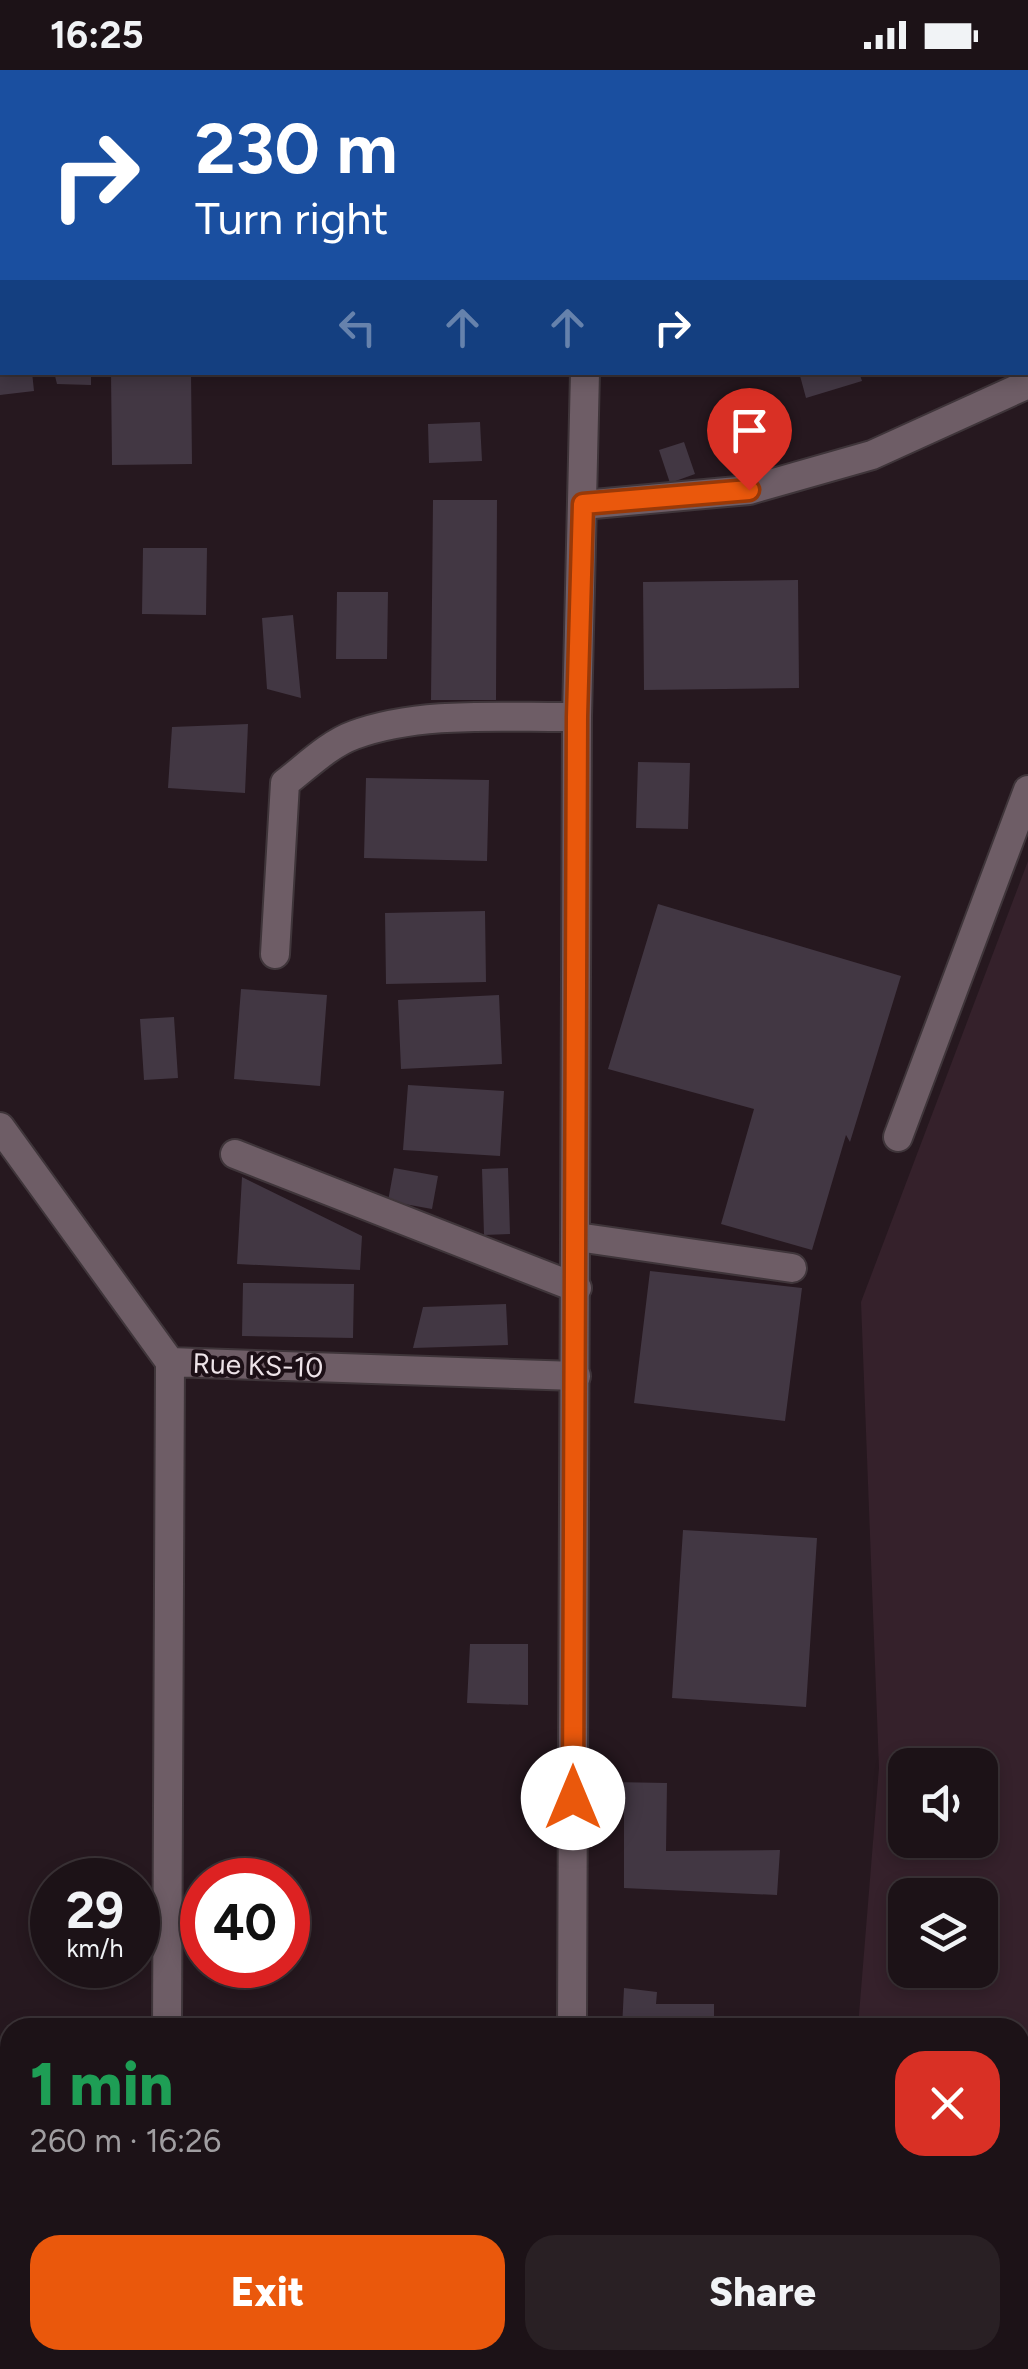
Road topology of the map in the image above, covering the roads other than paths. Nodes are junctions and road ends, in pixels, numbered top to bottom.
1 (585, 375) edge
2 (1028, 384) edge
3 (583, 504) junction
4 (577, 717) junction
5 (1028, 790) edge
6 (275, 954) dead end
7 (0, 1127) edge
8 (898, 1138) dead end
9 (235, 1154) dead end
10 (577, 1237) junction
11 (792, 1268) dead end
12 (577, 1288) junction
13 (170, 1362) junction
14 (576, 1376) junction
15 (167, 2018) edge
16 (572, 2018) edge

1 - 3 street
2 - 3 street
3 - 4 street
4 - 6 street
4 - 10 street
5 - 8 street
7 - 13 street, Rue KS-10
9 - 12 street
10 - 11 street
10 - 12 street
12 - 14 street
13 - 14 street, Rue KS-10
13 - 15 street
14 - 16 street

